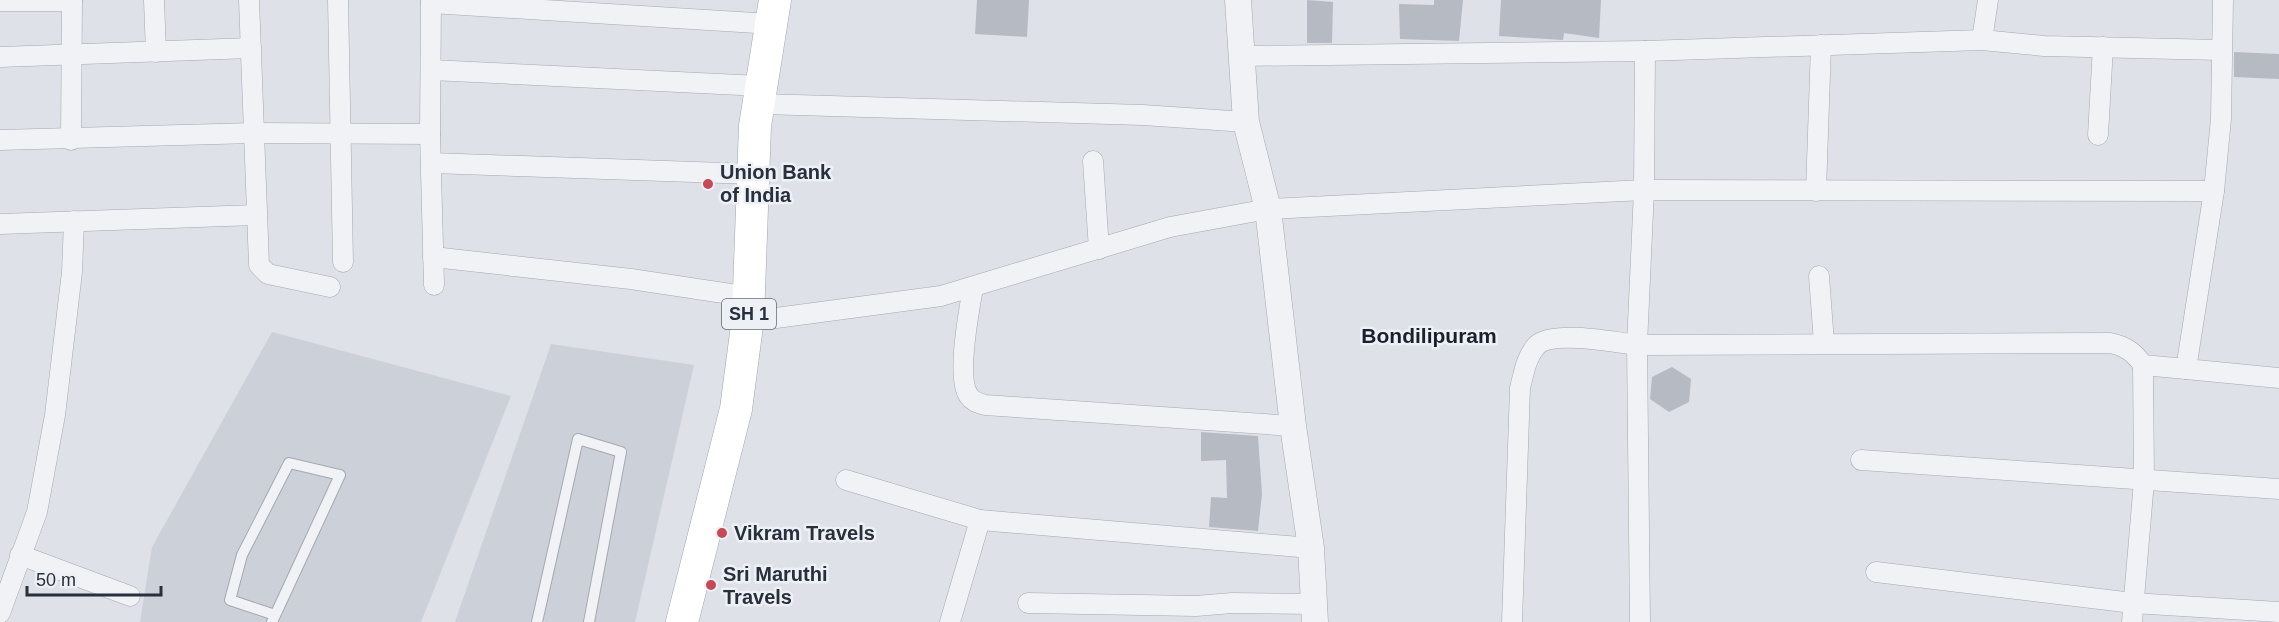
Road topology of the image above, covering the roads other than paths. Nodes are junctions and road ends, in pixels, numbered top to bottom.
1 (154, 0) edge
2 (249, 0) edge
3 (338, 0) edge
4 (1238, 0) edge
5 (1988, 0) edge
6 (2223, 0) edge
7 (0, 1) edge
8 (72, 1) edge
9 (431, 1) edge
10 (773, 12) edge
11 (1982, 40) junction
12 (1821, 45) junction
13 (2103, 47) junction
14 (251, 48) junction
15 (2221, 50) junction
16 (1645, 51) junction
17 (156, 52) junction
18 (71, 54) junction
19 (1241, 56) junction
20 (0, 57) edge
21 (431, 70) junction
22 (760, 95) junction
23 (1246, 122) junction
24 (254, 133) junction
25 (342, 134) junction
26 (430, 134) junction
27 (2098, 135) dead end
28 (0, 140) edge
29 (70, 140) junction
30 (1093, 161) dead end
31 (431, 163) junction
32 (753, 174) junction
33 (1644, 190) junction
34 (1816, 191) junction
35 (2214, 191) junction
36 (1268, 209) junction
37 (256, 215) junction
38 (74, 221) junction
39 (0, 225) edge
40 (1099, 249) junction
41 (433, 257) junction
42 (343, 262) dead end
43 (1819, 276) dead end
44 (434, 285) dead end
45 (330, 287) dead end
46 (973, 288) junction
47 (749, 308) junction
48 (1824, 343) junction
49 (1637, 345) junction
50 (2143, 365) junction
51 (2186, 369) junction
52 (2279, 378) edge
53 (1293, 426) junction
54 (1861, 460) dead end
55 (846, 480) dead end
56 (2144, 481) junction
57 (2279, 489) edge
58 (980, 520) junction
59 (1311, 548) junction
60 (20, 555) junction
61 (1876, 572) dead end
62 (130, 596) dead end
63 (1028, 603) dead end
64 (2279, 612) edge
65 (0, 613) edge
66 (1315, 613) edge
67 (2132, 613) edge
68 (274, 618) edge
69 (537, 622) edge
70 (589, 622) edge
71 (682, 622) edge
72 (950, 622) edge
73 (1512, 622) edge
74 (1640, 622) edge

1 - 17 street
2 - 14 street
3 - 25 street
4 - 19 street
5 - 11 street
6 - 15 street
7 - 8 street
8 - 18 street
9 - 10 street
9 - 21 street
10 - 22 main road, SH 1
11 - 12 street
11 - 13 street
12 - 16 street
12 - 34 street
13 - 15 street
13 - 27 street
14 - 17 street
14 - 24 street
15 - 35 street
16 - 19 street
16 - 33 street
17 - 18 street
18 - 20 street
18 - 29 street
19 - 23 street
21 - 22 street
21 - 26 street
22 - 23 street
22 - 32 main road, SH 1
23 - 36 street
24 - 25 street
24 - 29 street
24 - 37 street
25 - 26 street
25 - 42 street
26 - 31 street
28 - 29 street
30 - 40 street
31 - 32 street
31 - 41 street
32 - 47 main road, SH 1
33 - 34 street
33 - 36 street
33 - 49 street
34 - 35 street
35 - 51 street
36 - 40 street
36 - 53 street
37 - 38 street
37 - 45 street
38 - 39 street
38 - 60 street
40 - 46 street
41 - 44 street
41 - 47 street
43 - 48 street
46 - 47 street
46 - 53 street
47 - 71 main road, SH 1
48 - 49 street
48 - 50 street
49 - 73 street
49 - 74 street
50 - 51 street
50 - 56 street
51 - 52 street
53 - 59 street
54 - 56 street
55 - 58 street
56 - 57 street
56 - 67 street
58 - 59 street
58 - 72 street
59 - 66 street
60 - 62 street
60 - 65 street
61 - 67 street
63 - 66 street
64 - 67 street
68 - 68 lane
69 - 70 lane

